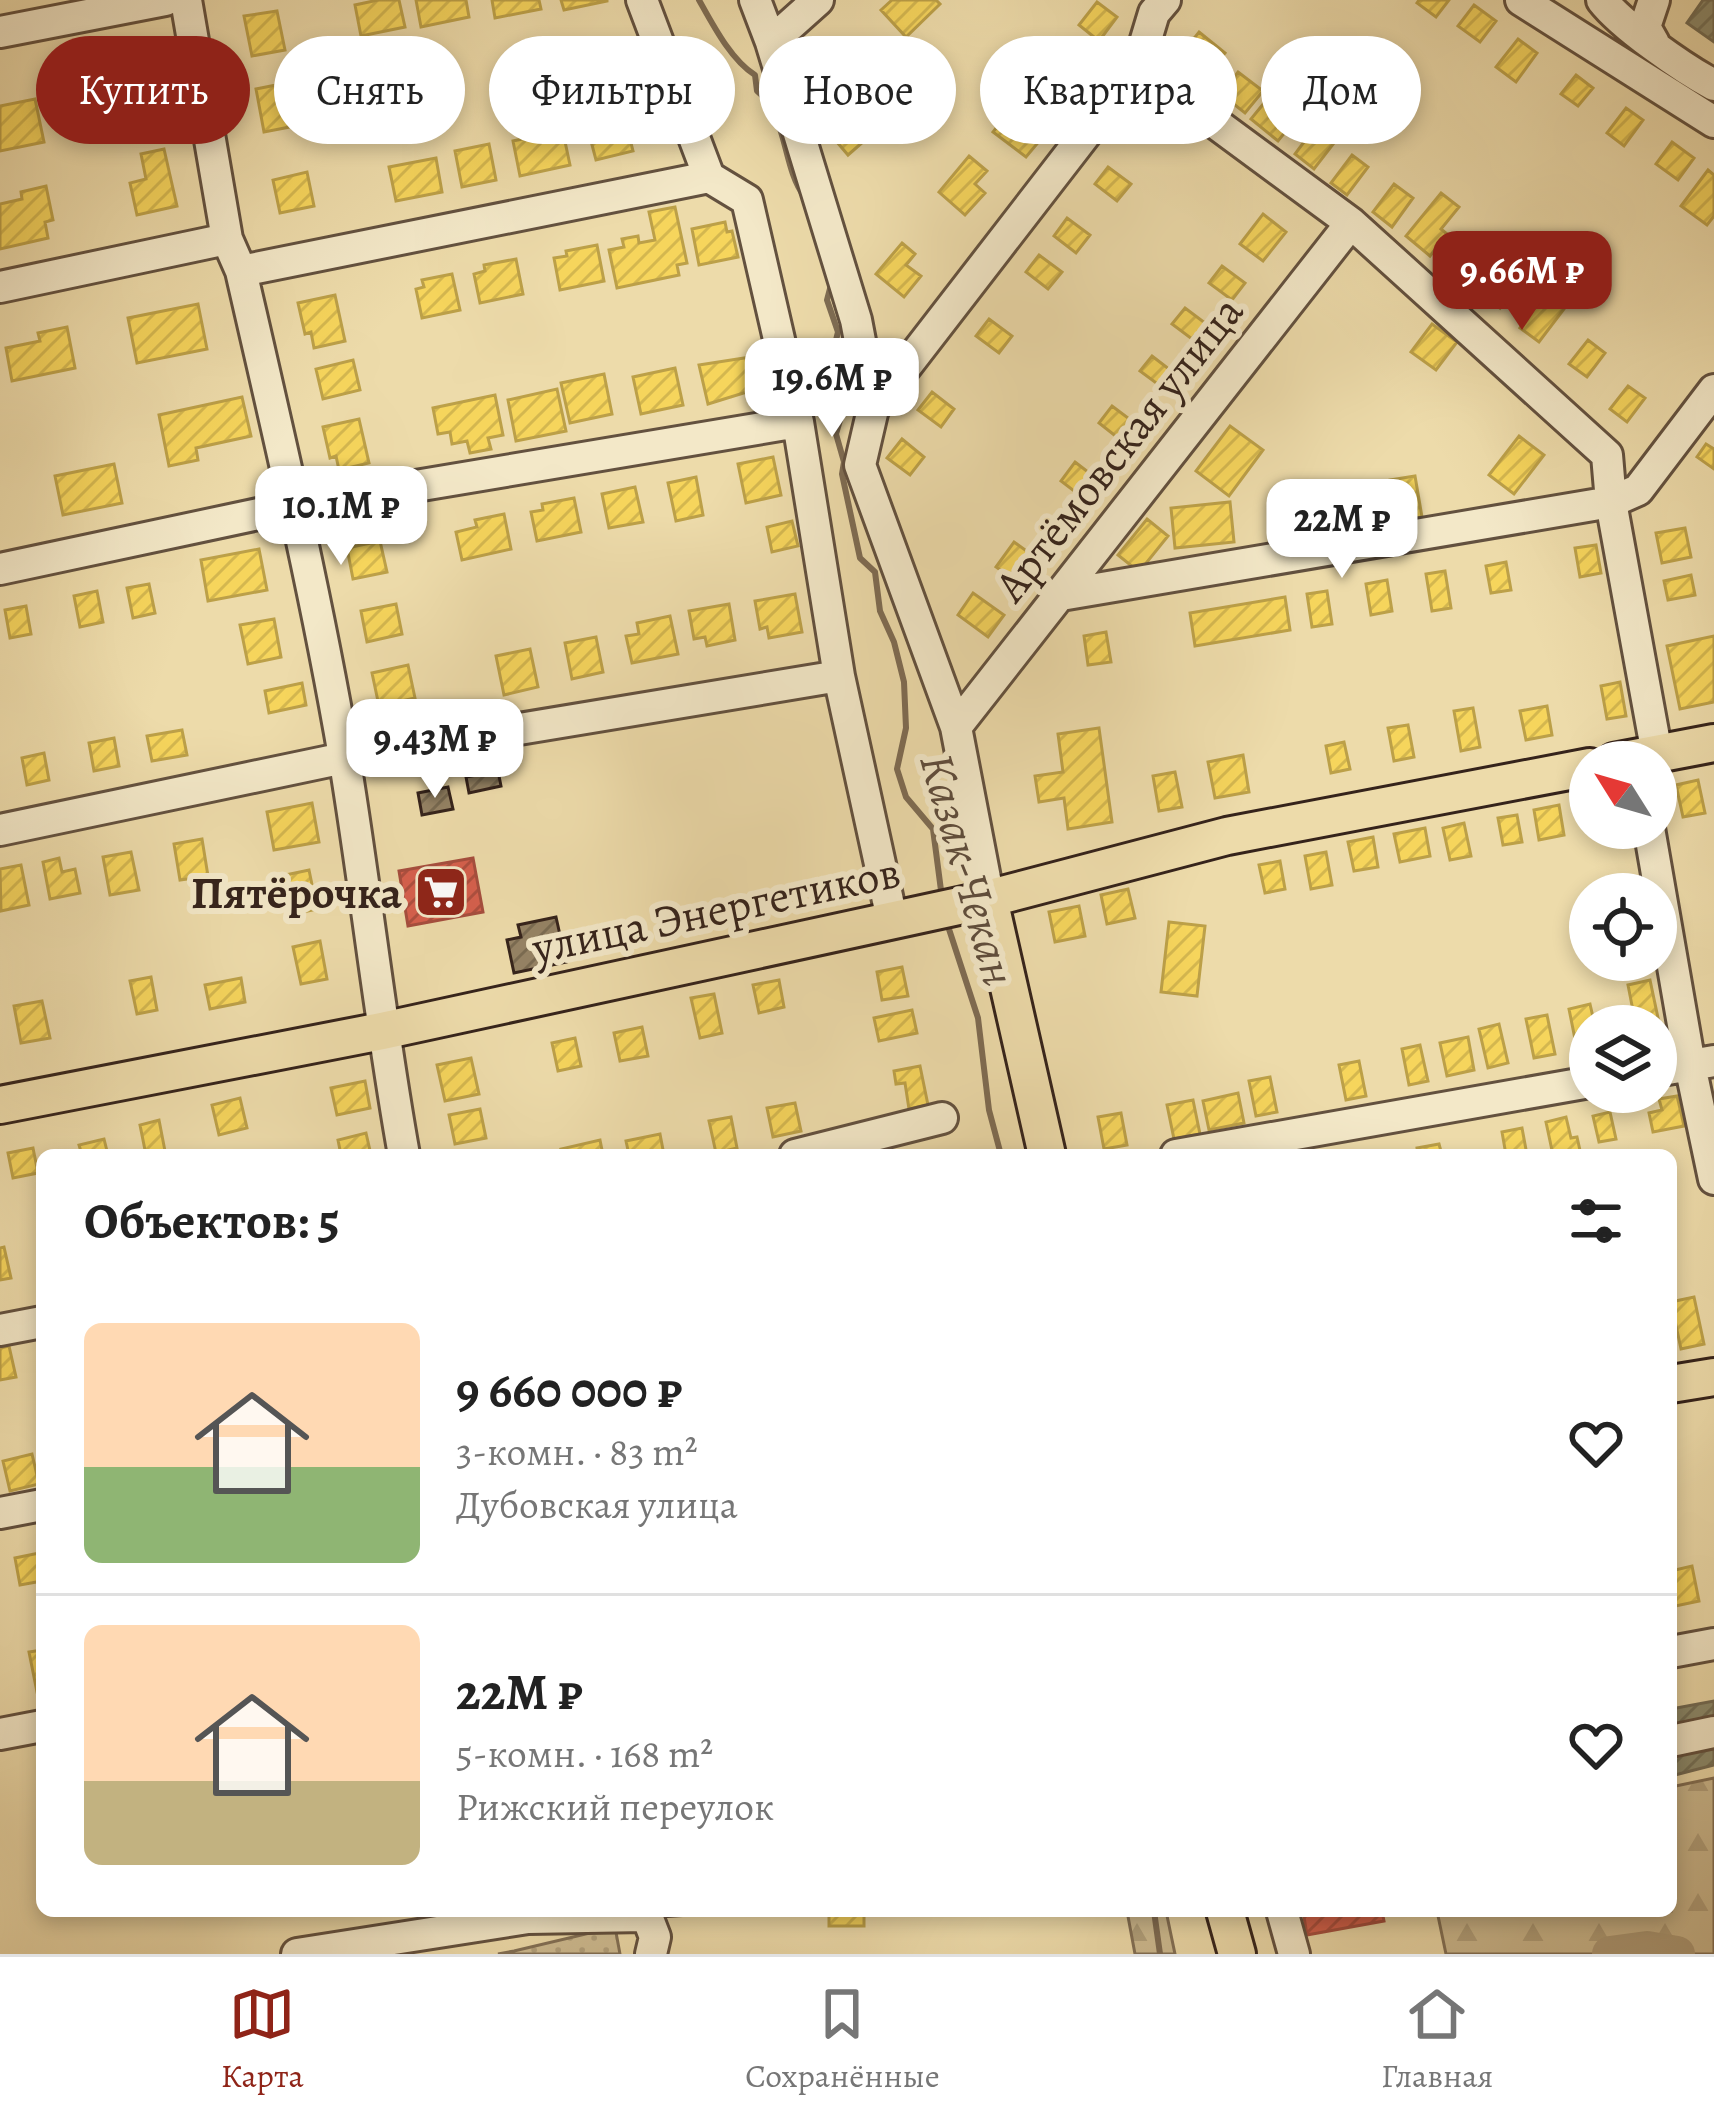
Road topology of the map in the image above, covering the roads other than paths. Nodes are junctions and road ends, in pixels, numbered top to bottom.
1 (165, 0) edge
2 (186, 0) edge
3 (642, 0) edge
4 (754, 0) edge
5 (818, 0) edge
6 (1521, 0) edge
7 (1602, 0) edge
8 (1654, 0) edge
9 (1152, 4) edge
10 (0, 32) edge
11 (769, 36) edge
12 (778, 36) edge
13 (1145, 36) edge
14 (1654, 43) junction
15 (1714, 85) edge
16 (1714, 122) edge
17 (1237, 139) edge
18 (802, 144) edge
19 (1078, 144) edge
20 (709, 177) junction
21 (1351, 223) junction
22 (227, 239) junction
23 (241, 271) junction
24 (0, 287) edge
25 (1714, 390) edge
26 (873, 409) junction
27 (798, 422) junction
28 (1611, 502) junction
29 (296, 506) junction
30 (0, 568) edge
31 (1061, 595) junction
32 (839, 676) junction
33 (956, 727) junction
34 (1634, 741) edge
35 (1714, 742) edge
36 (1677, 750) edge
37 (344, 758) junction
38 (1569, 771) edge
39 (0, 830) edge
40 (1654, 849) edge
41 (979, 902) junction
42 (902, 917) junction
43 (382, 1031) junction
44 (1702, 1063) edge
45 (1569, 1086) edge
46 (0, 1105) edge
47 (941, 1118) dead end
48 (403, 1149) edge
49 (819, 1149) edge
50 (1045, 1149) edge
51 (1211, 1149) edge
52 (1714, 1179) edge
53 (36, 1323) edge
54 (0, 1330) edge
55 (1714, 1377) edge
56 (1677, 1383) edge
57 (36, 1506) edge
58 (0, 1513) edge
59 (1714, 1644) edge
60 (1677, 1651) edge
61 (36, 1727) edge
62 (1714, 1732) edge
63 (0, 1734) edge
64 (1677, 1741) edge
65 (1227, 1917) edge
66 (1284, 1917) edge
67 (652, 1934) edge
68 (297, 1954) edge
69 (1237, 1954) edge
70 (1294, 1954) edge

1 - 10 street
2 - 22 street
3 - 20 street
4 - 11 street
5 - 12 street
6 - 16 street
7 - 14 street
8 - 14 street
9 - 13 street
14 - 15 street
17 - 21 street
18 - 26 street
19 - 26 street
20 - 23 street
20 - 27 street
21 - 28 street
21 - 31 street, Артёмовская улица
22 - 23 street
22 - 24 street
23 - 29 street
25 - 28 street
26 - 33 street
27 - 29 street
27 - 32 street
28 - 31 street
28 - 34 street
29 - 30 street
29 - 37 street
31 - 33 street, Артёмовская улица
32 - 37 street
32 - 42 street
33 - 41 street
35 - 36 main road
37 - 39 street
37 - 43 street
38 - 41 main road, улица Энергетиков
40 - 44 street
41 - 42 main road, улица Энергетиков
41 - 50 main road
42 - 43 main road, улица Энергетиков
43 - 46 main road, улица Энергетиков
43 - 48 street
44 - 52 street
45 - 51 street
47 - 49 street
53 - 54 street
55 - 56 main road
57 - 58 street
59 - 60 street
61 - 63 street
62 - 64 street
65 - 69 main road
66 - 70 street
67 - 68 street

